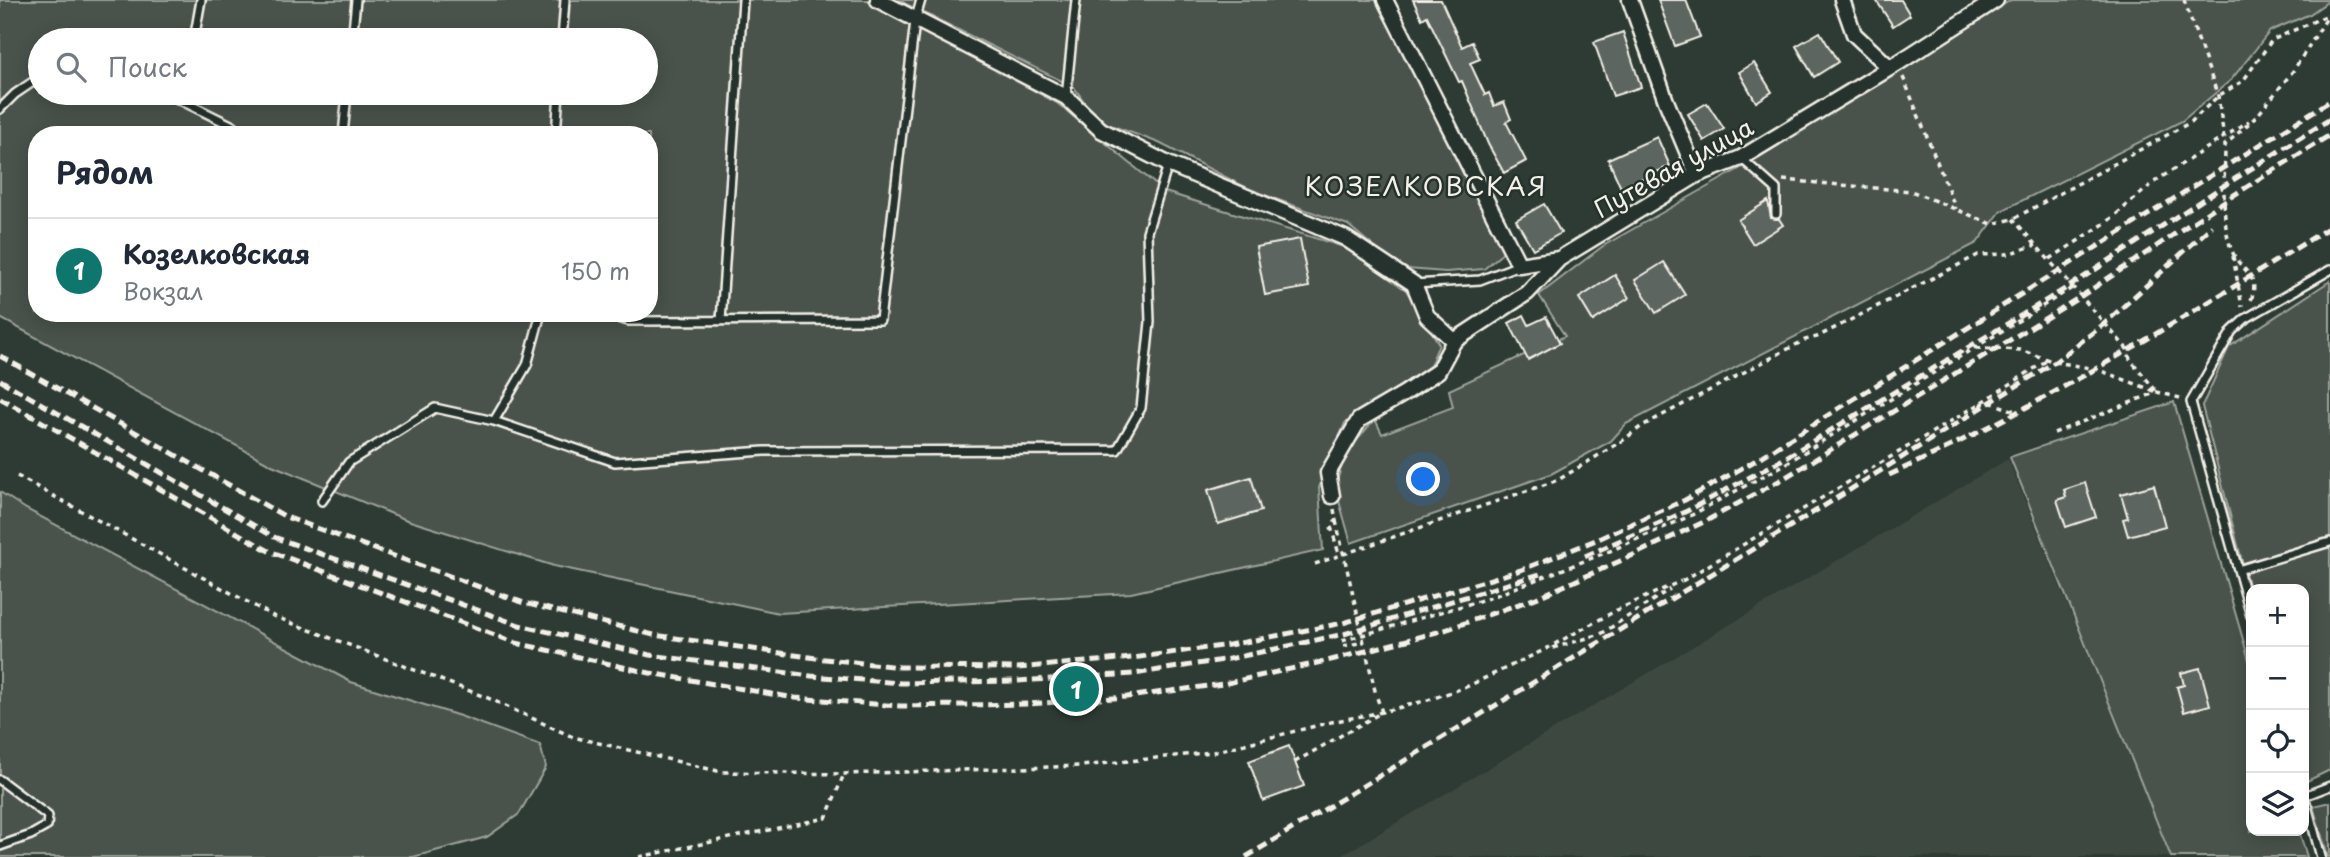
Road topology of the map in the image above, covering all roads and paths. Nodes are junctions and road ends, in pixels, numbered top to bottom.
1 (201, 0) edge
2 (356, 0) edge
3 (565, 0) edge
4 (743, 0) edge
5 (878, 0) edge
6 (920, 0) edge
7 (1076, 0) edge
8 (1385, 0) edge
9 (1630, 0) edge
10 (1842, 0) edge
11 (1996, 0) edge
12 (2184, 0) edge
13 (2329, 14) edge
14 (915, 21) junction
15 (196, 28) edge
16 (353, 28) edge
17 (563, 28) edge
18 (1893, 65) junction
19 (28, 85) edge
20 (2218, 96) junction
21 (1066, 97) junction
22 (199, 105) edge
23 (346, 105) edge
24 (558, 105) edge
25 (0, 108) edge
26 (2257, 116) junction
27 (236, 126) edge
28 (343, 126) edge
29 (557, 126) edge
30 (2224, 136) junction
31 (2225, 145) junction
32 (1741, 158) junction
33 (1168, 164) junction
34 (1697, 175) junction
35 (1764, 177) junction
36 (1956, 209) junction
37 (1776, 214) dead end
38 (2014, 219) junction
39 (2036, 245) junction
40 (2233, 255) junction
41 (1559, 258) junction
42 (2050, 259) junction
43 (1519, 265) junction
44 (2330, 270) edge
45 (1414, 284) junction
46 (2072, 288) junction
47 (2245, 319) junction
48 (721, 320) junction
49 (658, 321) edge
50 (539, 322) edge
51 (1454, 341) junction
52 (1976, 348) junction
53 (2049, 359) junction
54 (2157, 391) junction
55 (2191, 402) junction
56 (1978, 405) junction
57 (2018, 412) dead end
58 (494, 421) junction
59 (2054, 433) dead end
60 (17, 476) dead end
61 (1332, 496) dead end
62 (322, 501) dead end
63 (2330, 542) edge
64 (1339, 555) junction
65 (1315, 564) dead end
66 (2238, 570) junction
67 (1681, 581) junction
68 (2246, 598) edge
69 (1342, 640) dead end
70 (1364, 642) junction
71 (1343, 646) dead end
72 (1544, 650) junction
73 (1382, 712) junction
74 (1295, 762) dead end
75 (844, 774) junction
76 (0, 780) edge
77 (2330, 786) edge
78 (2309, 793) edge
79 (2309, 813) edge
80 (0, 846) edge
81 (639, 857) edge
82 (2321, 857) edge

1 - 15 lane
2 - 16 lane
3 - 17 lane
4 - 48 lane
5 - 14 street
6 - 14 lane
7 - 21 lane
8 - 43 street
9 - 34 street
10 - 18 street
11 - 18 street, Путевая улица
12 - 20 path
13 - 20 path
13 - 26 path
14 - 21 street
14 - 48 lane
18 - 32 street, Путевая улица
18 - 36 path
19 - 25 lane
20 - 30 path
20 - 38 path
21 - 33 street
22 - 27 lane
23 - 28 lane
24 - 29 lane
26 - 30 path
26 - 31 path
30 - 31 path
30 - 42 path
31 - 40 path
32 - 34 street, Путевая улица
32 - 35 lane
33 - 45 street
33 - 58 lane
34 - 41 street, Путевая улица
35 - 36 path
35 - 37 lane
36 - 38 path
38 - 39 path
39 - 42 path
39 - 64 path
40 - 47 path
40 - 47 path
41 - 43 street
41 - 51 street, Путевая улица
42 - 46 path
43 - 45 lane
44 - 47 lane
45 - 51 street
46 - 52 path
46 - 54 path
47 - 55 lane
48 - 49 lane
50 - 58 lane
51 - 61 street, Путевая улица
52 - 53 path
52 - 69 path
53 - 54 path
53 - 56 path
54 - 55 path
54 - 59 path
55 - 66 lane
56 - 57 path
56 - 67 path
58 - 62 lane
60 - 75 path
63 - 66 lane
64 - 65 path
64 - 70 path, bridge
66 - 68 lane
67 - 72 path
67 - 72 path
70 - 71 path
70 - 73 path, bridge
72 - 73 path
73 - 74 path
73 - 75 path
75 - 81 path
76 - 80 lane
77 - 78 lane
79 - 82 lane

